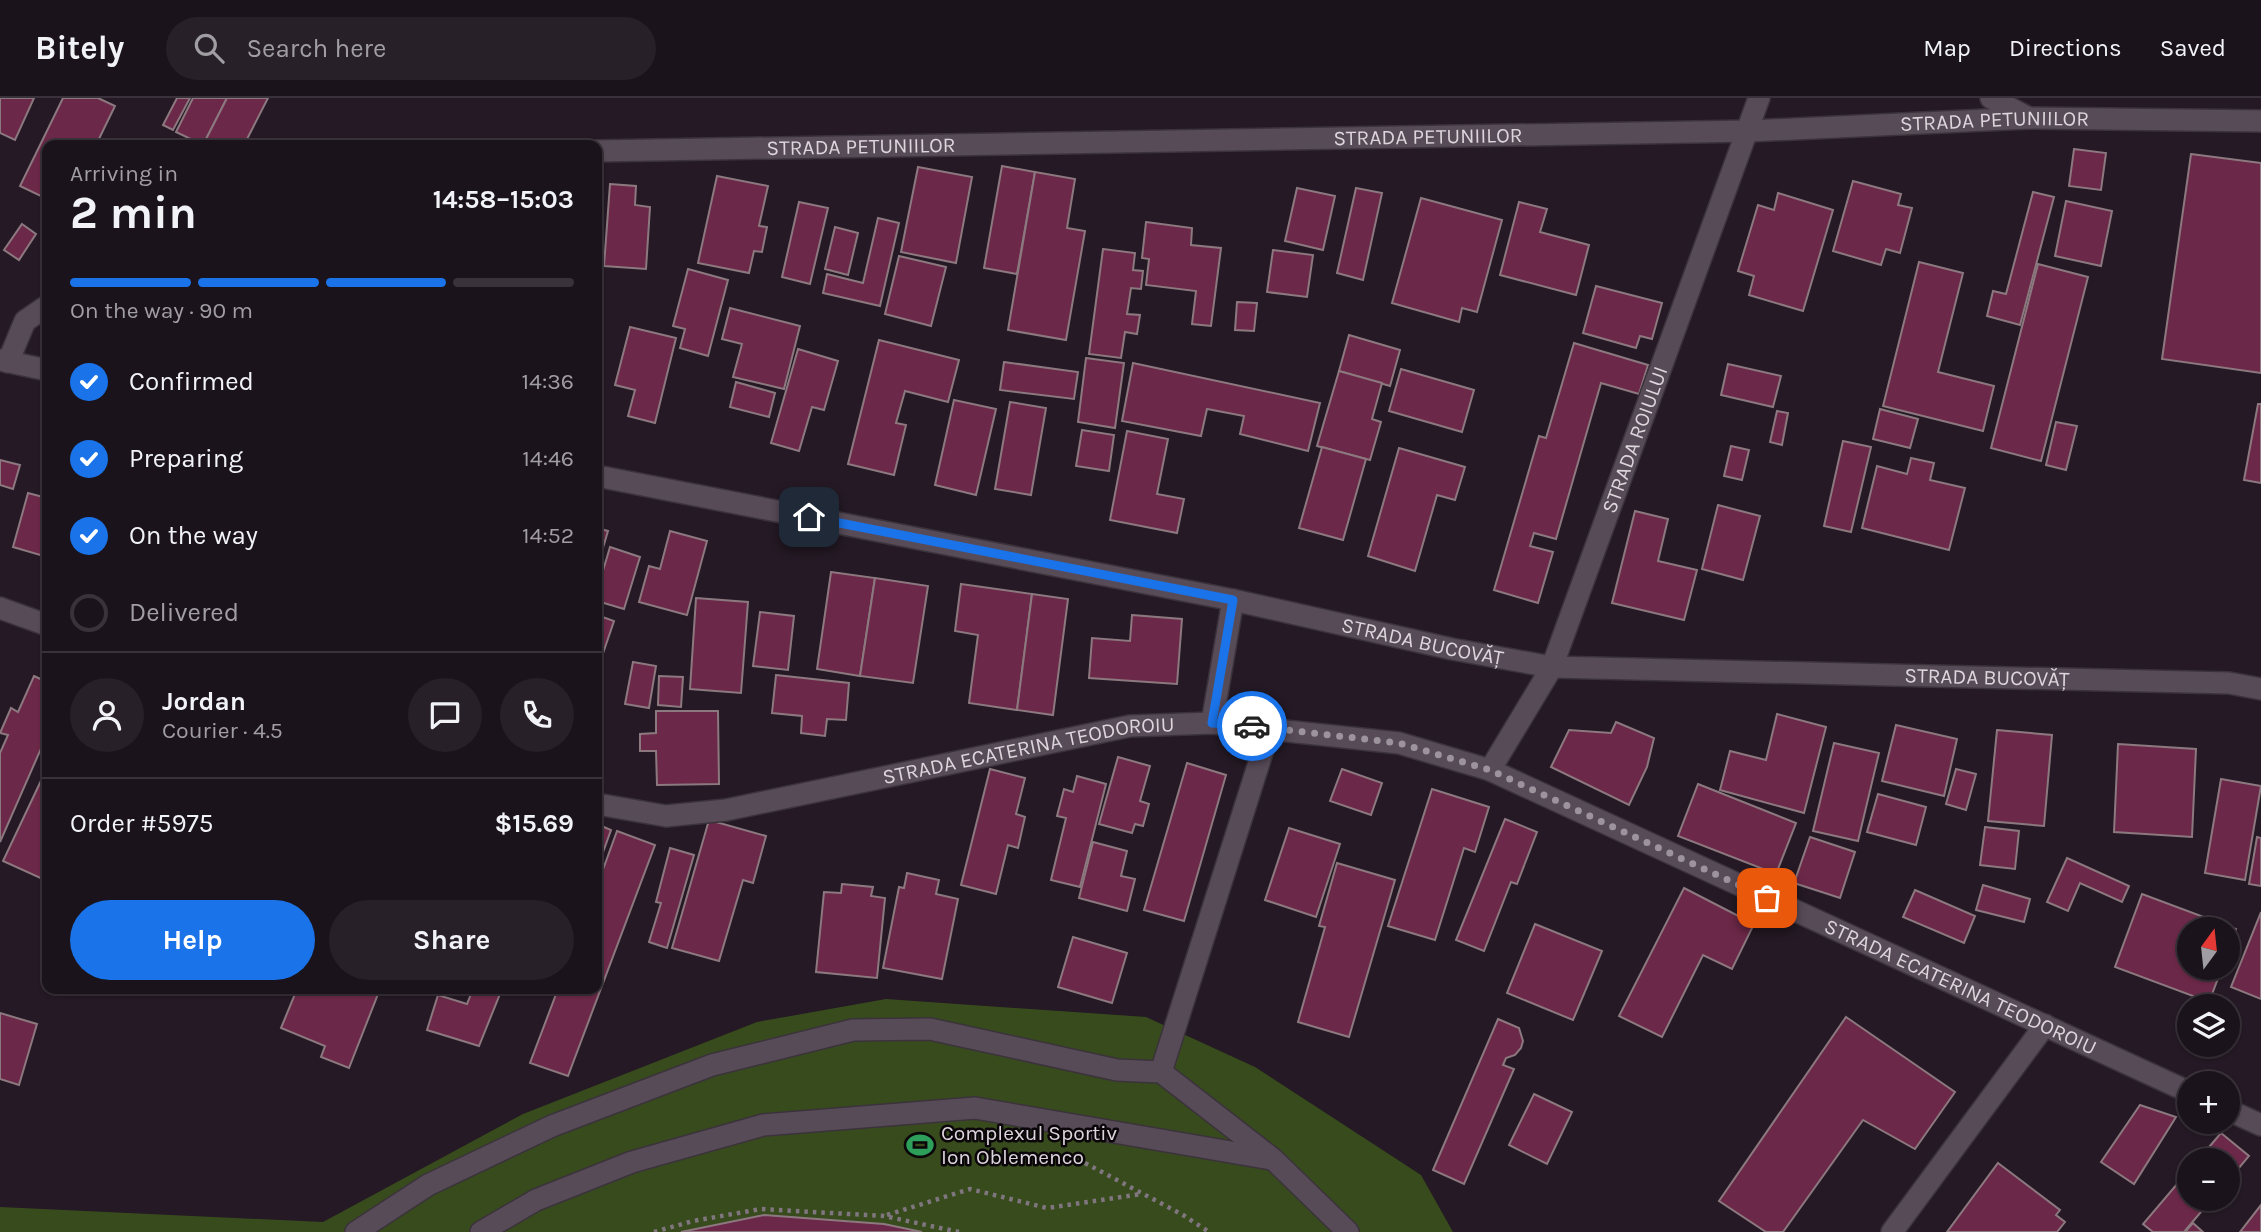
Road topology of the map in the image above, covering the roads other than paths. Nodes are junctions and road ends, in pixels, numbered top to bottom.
1 (1759, 98) edge
2 (1991, 98) edge
3 (2029, 118) junction
4 (2261, 121) edge
5 (1749, 131) junction
6 (602, 151) edge
7 (42, 309) edge
8 (4, 361) edge
9 (42, 369) edge
10 (602, 477) edge
11 (1233, 600) junction
12 (0, 608) edge
13 (42, 623) edge
14 (1552, 667) junction
15 (2261, 689) edge
16 (1212, 723) junction
17 (1270, 728) junction
18 (1490, 770) junction
19 (602, 805) edge
20 (2045, 1025) junction
21 (1161, 1072) junction
22 (2177, 1086) edge
23 (2240, 1115) edge
24 (2261, 1125) edge
25 (1273, 1159) junction
26 (356, 1232) edge
27 (481, 1232) edge
28 (1348, 1232) edge
29 (1892, 1232) edge

1 - 5 street, STRADA ROIULUI
2 - 3 street
3 - 4 street, STRADA PETUNIILOR
3 - 5 street, STRADA PETUNIILOR
5 - 6 street, STRADA PETUNIILOR
5 - 14 street, STRADA ROIULUI
7 - 8 street
8 - 9 street
10 - 11 street, STRADA BUCOVĂȚ
11 - 14 street, STRADA BUCOVĂȚ
11 - 16 street
12 - 13 street
14 - 15 street, STRADA BUCOVĂȚ
14 - 18 street, STRADA ROIULUI
16 - 17 street, STRADA ECATERINA TEODOROIU
16 - 19 street, STRADA ECATERINA TEODOROIU
17 - 18 street, STRADA ECATERINA TEODOROIU
17 - 21 street
18 - 20 street, STRADA ECATERINA TEODOROIU
20 - 22 street, STRADA ECATERINA TEODOROIU
20 - 29 street
21 - 25 street
21 - 26 street
23 - 24 street
25 - 27 street
25 - 28 street

